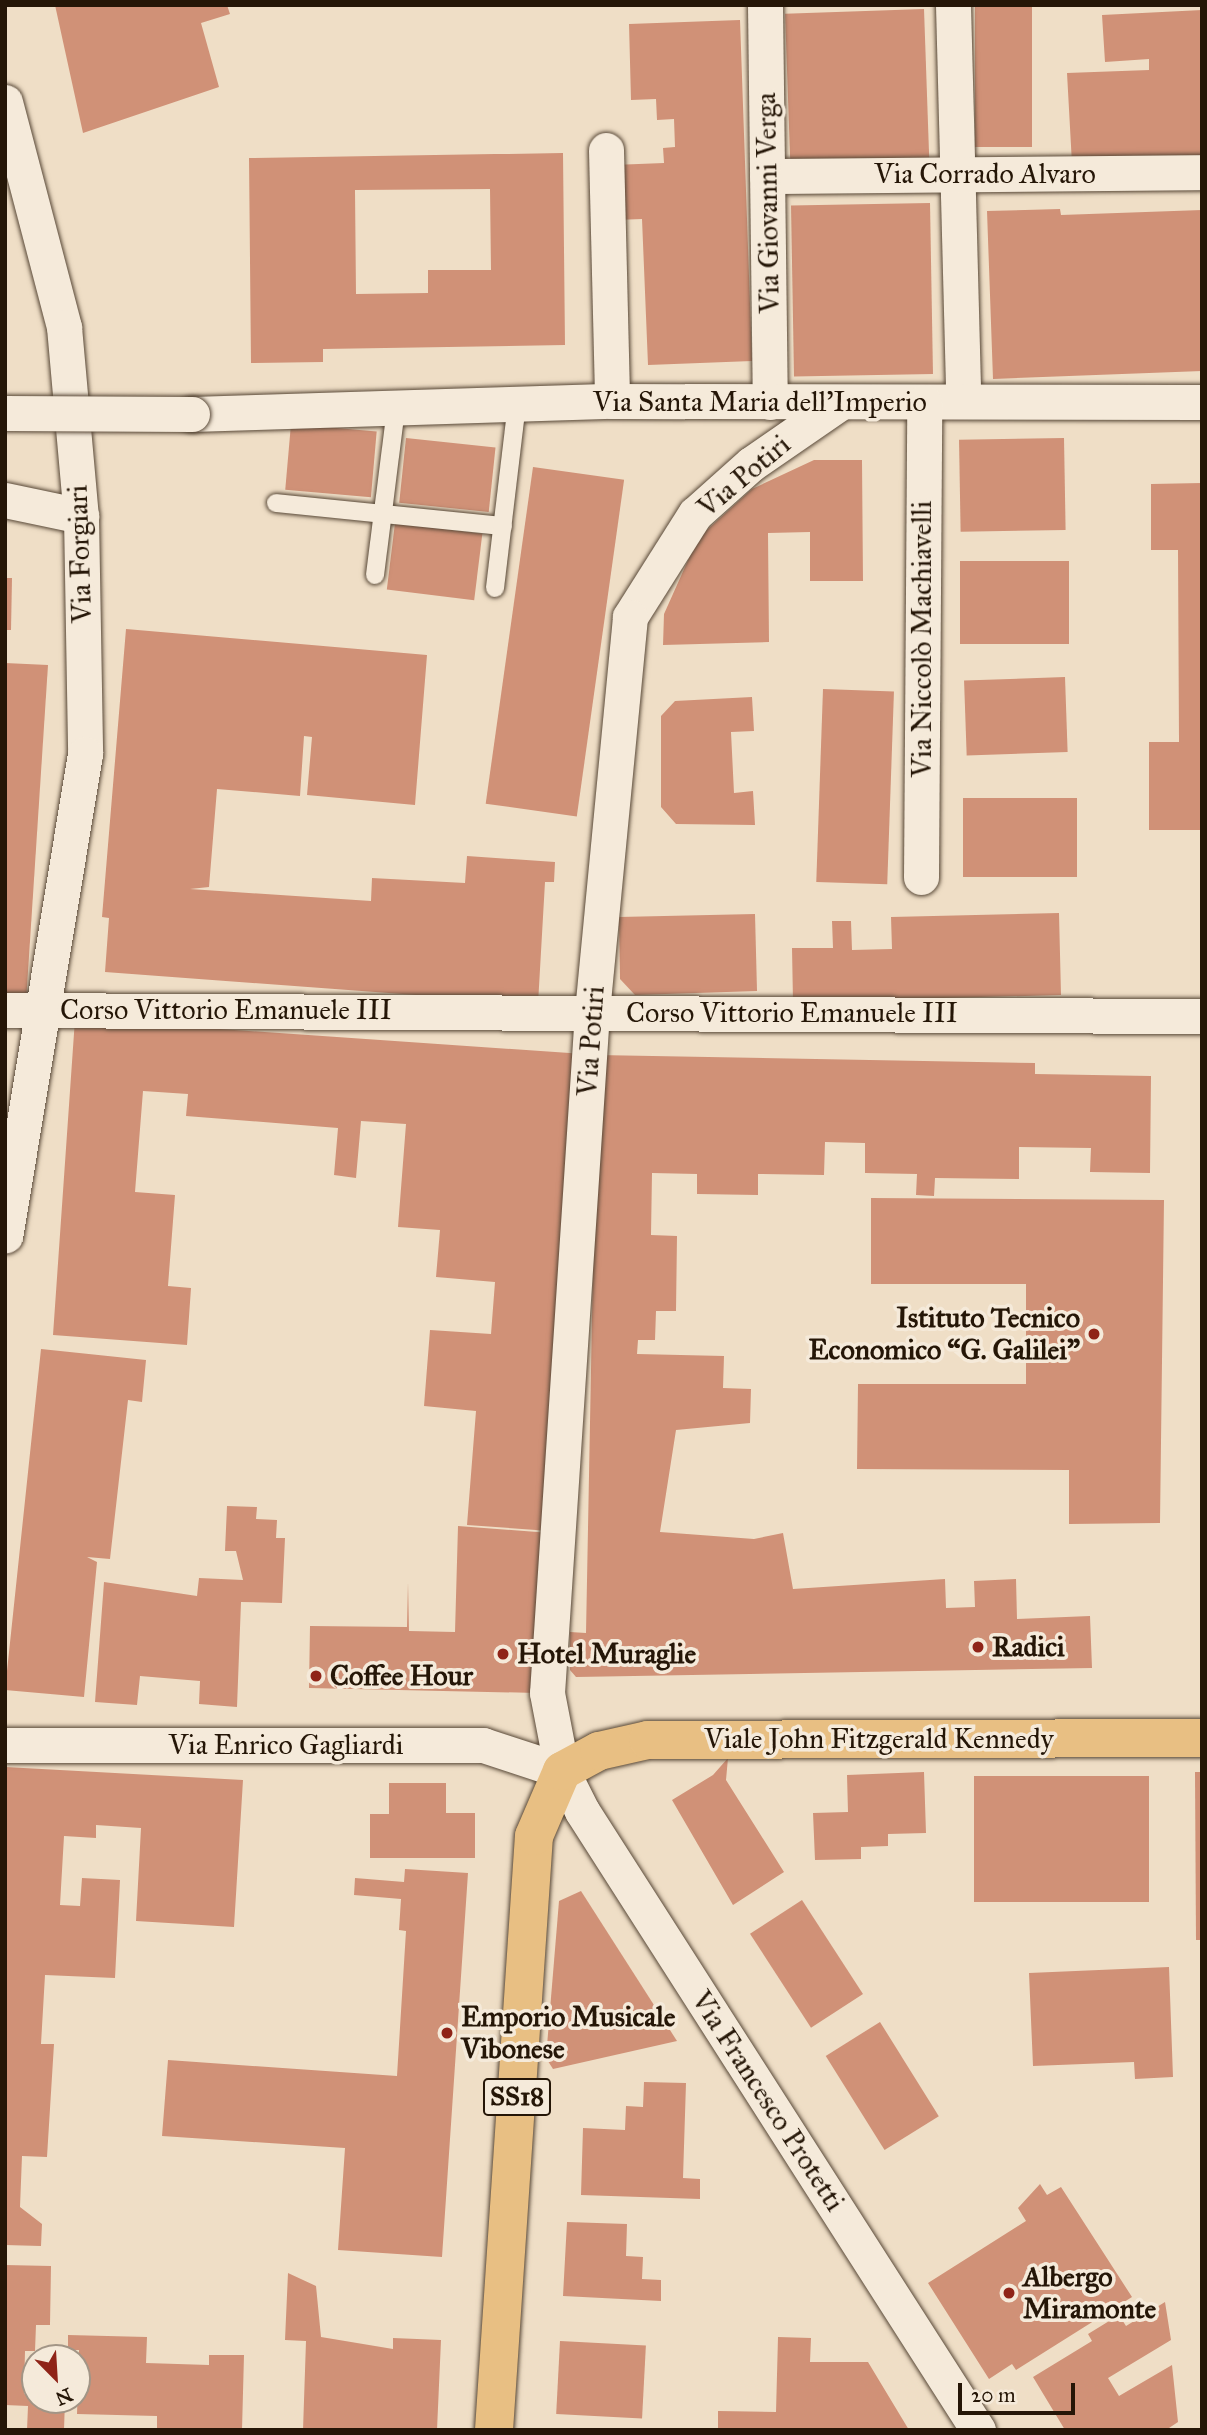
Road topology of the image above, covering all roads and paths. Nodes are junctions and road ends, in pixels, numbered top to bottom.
1 (765, 5) edge
2 (953, 5) edge
3 (5, 102) edge
4 (606, 150) dead end
5 (1202, 172) edge
6 (957, 174) junction
7 (767, 176) junction
8 (963, 400) junction
9 (612, 401) junction
10 (924, 401) junction
11 (770, 402) junction
12 (841, 402) junction
13 (1202, 402) edge
14 (517, 404) junction
15 (396, 408) junction
16 (5, 413) edge
17 (5, 500) edge
18 (276, 503) dead end
19 (383, 514) junction
20 (81, 516) junction
21 (503, 526) junction
22 (375, 575) dead end
23 (495, 588) dead end
24 (920, 877) dead end
25 (5, 1010) edge
26 (41, 1010) junction
27 (592, 1012) junction
28 (1202, 1016) edge
29 (5, 1235) edge
30 (1202, 1738) edge
31 (5, 1745) edge
32 (562, 1771) junction
33 (495, 2430) edge
34 (978, 2430) edge

1 - 7 street, Via Giovanni Verga
2 - 6 street
3 - 20 street, Via Forgiari
4 - 9 street
5 - 6 street, Via Corrado Alvaro
6 - 7 street, Via Corrado Alvaro
6 - 8 street
7 - 11 street, Via Giovanni Verga
8 - 10 street, Via Santa Maria dell'Imperio
8 - 13 street, Via Santa Maria dell'Imperio
9 - 11 street, Via Santa Maria dell'Imperio
9 - 14 street, Via Santa Maria dell'Imperio
10 - 12 street, Via Santa Maria dell'Imperio
10 - 24 street, Via Niccolò Machiavelli
11 - 12 street, Via Santa Maria dell'Imperio
12 - 27 street, Via Potiri
14 - 15 street, Via Santa Maria dell'Imperio
14 - 21 lane
15 - 16 street, Via Santa Maria dell'Imperio, bridge
15 - 19 lane
17 - 20 street
18 - 19 lane
19 - 21 lane
19 - 22 lane
20 - 26 street, Via Forgiari
21 - 23 lane
25 - 26 street, Corso Vittorio Emanuele III
26 - 27 street, Corso Vittorio Emanuele III
26 - 29 street, Via Forgiari
27 - 28 street, Corso Vittorio Emanuele III
27 - 32 street, Via Potiri
30 - 32 main road, Viale John Fitzgerald Kennedy
31 - 32 street, Via Enrico Gagliardi
32 - 33 main road, SS18
32 - 34 street, Via Francesco Protetti

